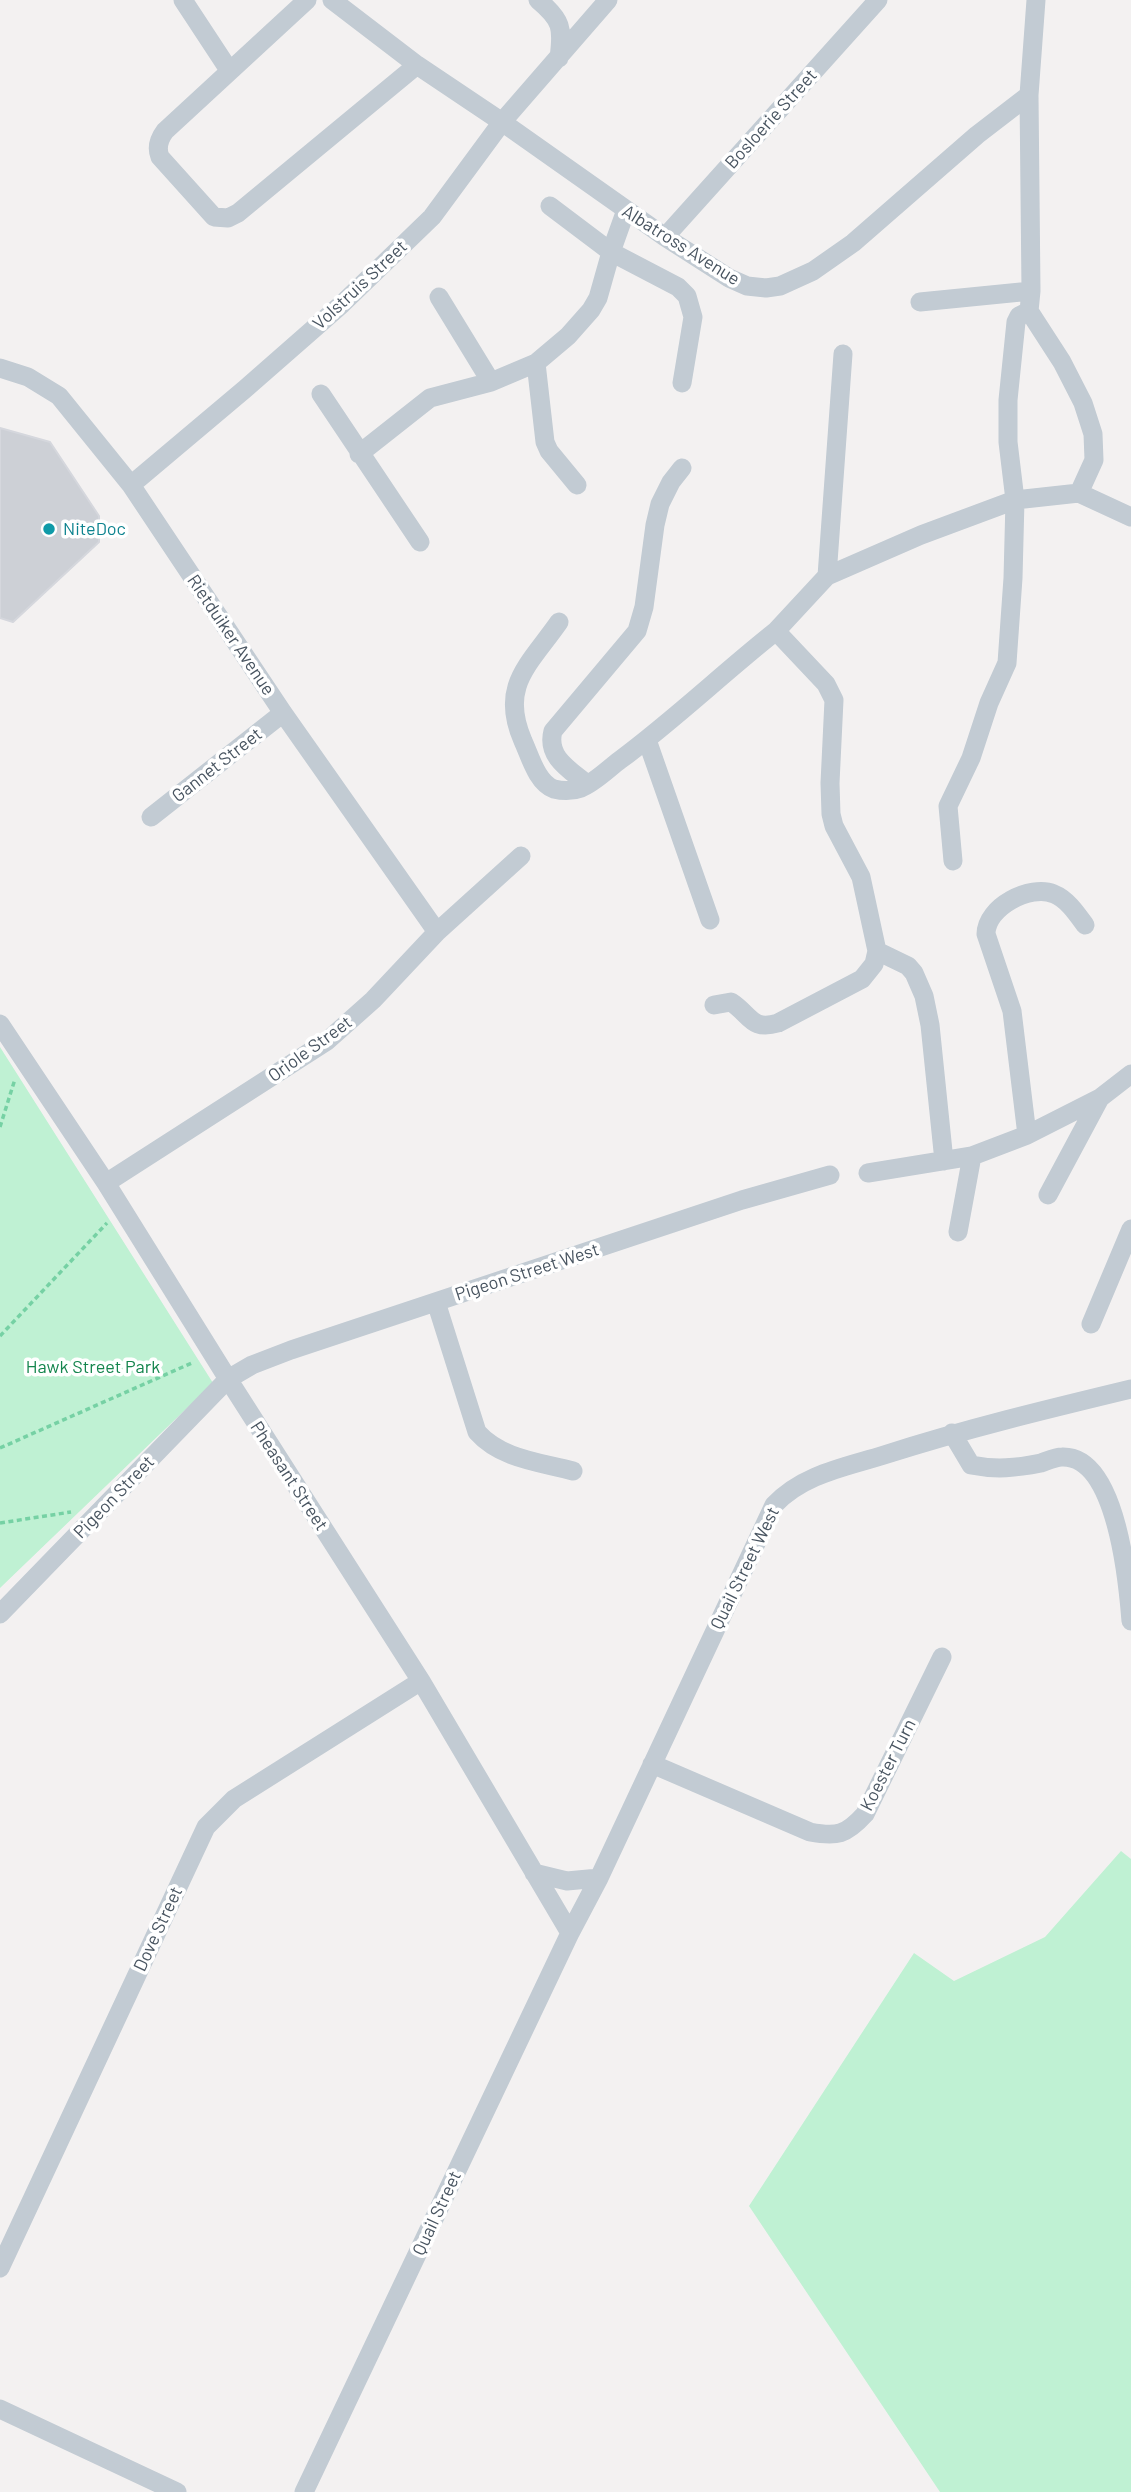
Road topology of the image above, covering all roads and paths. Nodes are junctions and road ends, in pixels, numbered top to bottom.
1 (183, 0) edge
2 (307, 0) edge
3 (331, 0) edge
4 (538, 0) edge
5 (608, 0) edge
6 (878, 0) edge
7 (1036, 0) edge
8 (559, 58) junction
9 (417, 65) junction
10 (229, 70) junction
11 (1029, 95) junction
12 (502, 122) junction
13 (550, 206) dead end
14 (626, 210) junction
15 (665, 237) junction
16 (611, 252) junction
17 (1031, 291) junction
18 (439, 298) dead end
19 (920, 302) dead end
20 (1029, 311) junction
21 (843, 354) dead end
22 (536, 363) junction
23 (0, 368) edge
24 (491, 382) junction
25 (682, 383) dead end
26 (321, 394) dead end
27 (359, 454) junction
28 (682, 468) dead end
29 (131, 485) junction
30 (577, 485) dead end
31 (1079, 494) junction
32 (1015, 500) junction
33 (1131, 517) edge
34 (420, 542) dead end
35 (827, 576) junction
36 (559, 622) dead end
37 (776, 631) junction
38 (283, 713) junction
39 (647, 740) junction
40 (587, 784) junction
41 (151, 817) dead end
42 (521, 856) dead end
43 (953, 860) dead end
44 (710, 920) dead end
45 (1086, 925) dead end
46 (437, 932) junction
47 (877, 951) junction
48 (714, 1004) dead end
49 (0, 1024) edge
50 (22, 1056) junction
51 (1131, 1074) edge
52 (1100, 1098) junction
53 (0, 1127) edge
54 (1027, 1135) junction
55 (972, 1156) junction
56 (944, 1161) junction
57 (868, 1173) dead end
58 (830, 1175) dead end
59 (106, 1183) junction
60 (1048, 1195) dead end
61 (122, 1208) junction
62 (1131, 1228) edge
63 (958, 1232) dead end
64 (436, 1302) junction
65 (1091, 1324) dead end
66 (0, 1336) edge
67 (212, 1354) junction
68 (228, 1380) junction
69 (1131, 1390) edge
70 (952, 1433) junction
71 (0, 1448) edge
72 (573, 1471) dead end
73 (103, 1507) junction
74 (0, 1523) edge
75 (0, 1614) edge
76 (1131, 1621) edge
77 (942, 1657) dead end
78 (422, 1681) junction
79 (652, 1764) junction
80 (534, 1873) junction
81 (599, 1878) junction
82 (569, 1933) junction
83 (0, 2268) edge
84 (0, 2409) edge
85 (177, 2492) edge
86 (304, 2492) edge

1 - 10 street
2 - 10 street
3 - 9 street, Albatross Avenue
4 - 8 street
5 - 8 street, Volstruis Street
6 - 15 street, Bosloerie Street
7 - 11 street
8 - 12 street, Volstruis Street
9 - 10 street
9 - 12 street, Albatross Avenue
11 - 15 street, Albatross Avenue
11 - 17 street
12 - 14 street, Albatross Avenue
12 - 29 street, Volstruis Street
13 - 16 street
14 - 15 street, Albatross Avenue
14 - 16 street
16 - 22 street
16 - 25 street
17 - 19 street
17 - 20 street
18 - 24 street
20 - 31 street
20 - 32 street
21 - 35 street
22 - 24 street
22 - 30 street
23 - 29 street, Rietduiker Avenue
24 - 27 street
26 - 27 street
27 - 34 street
28 - 40 street
29 - 38 street, Rietduiker Avenue
31 - 32 street
31 - 33 street
32 - 35 street
32 - 43 street
35 - 37 street
36 - 40 street
37 - 39 street
37 - 47 street
38 - 41 street, Gannet Street
38 - 46 street, Rietduiker Avenue
39 - 40 street
39 - 44 street
42 - 46 street, Oriole Street
45 - 54 street
46 - 59 street, Oriole Street
47 - 48 street
47 - 56 street
49 - 50 street, Pheasant Street
50 - 53 path
50 - 59 street, Pheasant Street
51 - 52 street
52 - 54 street
52 - 60 street
54 - 55 street
55 - 56 street
55 - 63 street
56 - 57 street
58 - 64 street, Pigeon Street West
59 - 61 street, Pheasant Street
61 - 66 path
61 - 67 street, Pheasant Street
62 - 65 street
64 - 68 street, Pigeon Street West
64 - 72 street
67 - 68 street, Pheasant Street
67 - 71 path
68 - 73 street, Pigeon Street
68 - 78 street, Pheasant Street
69 - 70 street, Quail Street West
70 - 76 street
70 - 79 street, Quail Street West
73 - 74 path
73 - 75 street, Pigeon Street
77 - 79 street, Koester Turn
78 - 80 street, Pheasant Street
78 - 83 street, Dove Street
79 - 81 street, Quail Street West
80 - 81 street
80 - 82 street, Pheasant Street
81 - 82 street, Quail Street West
82 - 86 street, Quail Street
84 - 85 street

